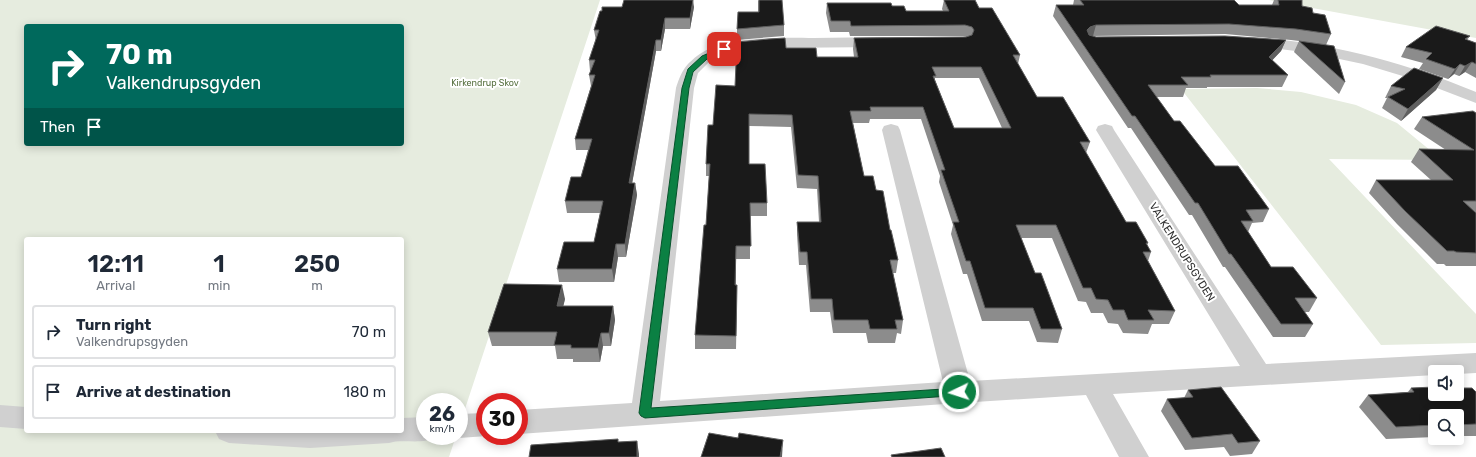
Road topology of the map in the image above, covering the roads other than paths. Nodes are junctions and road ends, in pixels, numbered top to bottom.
1 (901, 42) edge
2 (1240, 42) edge
3 (1476, 98) edge
4 (891, 130) dead end
5 (1105, 130) dead end
6 (1476, 363) edge
7 (1259, 375) junction
8 (1094, 385) junction
9 (959, 392) junction
10 (645, 413) junction
11 (0, 416) edge
12 (24, 418) edge
13 (528, 421) edge
14 (416, 429) edge
15 (404, 430) edge
16 (261, 433) edge
17 (357, 433) edge
18 (1134, 457) edge

1 - 10 street
2 - 3 street
4 - 9 street
5 - 7 street, VALKENDRUPSGYDEN
6 - 7 street
7 - 8 street
8 - 9 street
8 - 18 street
9 - 10 street
10 - 13 street
11 - 12 street
14 - 15 street
16 - 17 street

